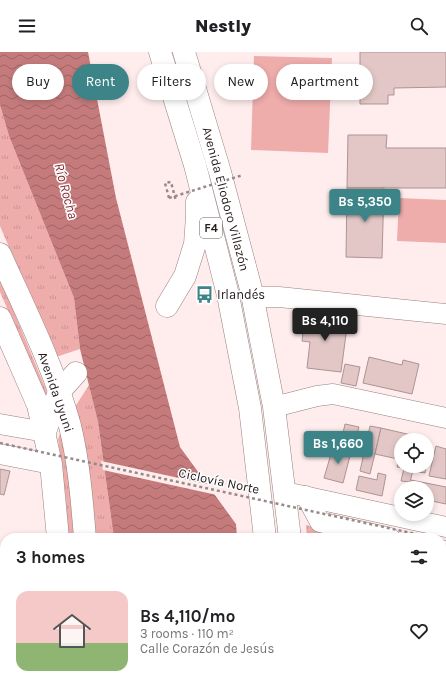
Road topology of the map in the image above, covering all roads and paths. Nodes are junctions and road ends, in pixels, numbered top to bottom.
1 (160, 52) edge
2 (184, 52) edge
3 (195, 165) junction
4 (243, 175) dead end
5 (177, 203) dead end
6 (0, 254) edge
7 (252, 297) junction
8 (167, 306) dead end
9 (446, 314) edge
10 (0, 318) edge
11 (76, 373) dead end
12 (59, 392) junction
13 (274, 407) junction
14 (446, 418) edge
15 (0, 424) edge
16 (45, 432) junction
17 (0, 443) edge
18 (0, 454) edge
19 (51, 464) junction
20 (295, 494) junction
21 (446, 527) edge
22 (58, 533) edge
23 (85, 533) edge
24 (264, 533) edge
25 (291, 533) edge
26 (368, 533) edge
27 (411, 533) edge

1 - 3 main road, Avenida Eliodoro Villazón / F4
2 - 7 main road, Avenida Eliodoro Villazón / F4
3 - 8 main road
3 - 24 main road, Avenida Eliodoro Villazón / F4
4 - 5 path, bridge
6 - 12 main road, Avenida Uyuni
7 - 9 street
7 - 13 main road, Avenida Eliodoro Villazón / F4
10 - 16 main road, Avenida Uyuni
11 - 12 main road
12 - 16 main road
12 - 23 main road, Avenida Uyuni
13 - 14 street
13 - 20 main road, Avenida Eliodoro Villazón / F4
15 - 16 street
16 - 19 main road, Avenida Uyuni
17 - 27 path, Ciclovía Norte, bridge
18 - 19 street
19 - 22 main road, Avenida Uyuni
20 - 21 street
20 - 25 main road, Avenida Eliodoro Villazón / F4
20 - 26 street

